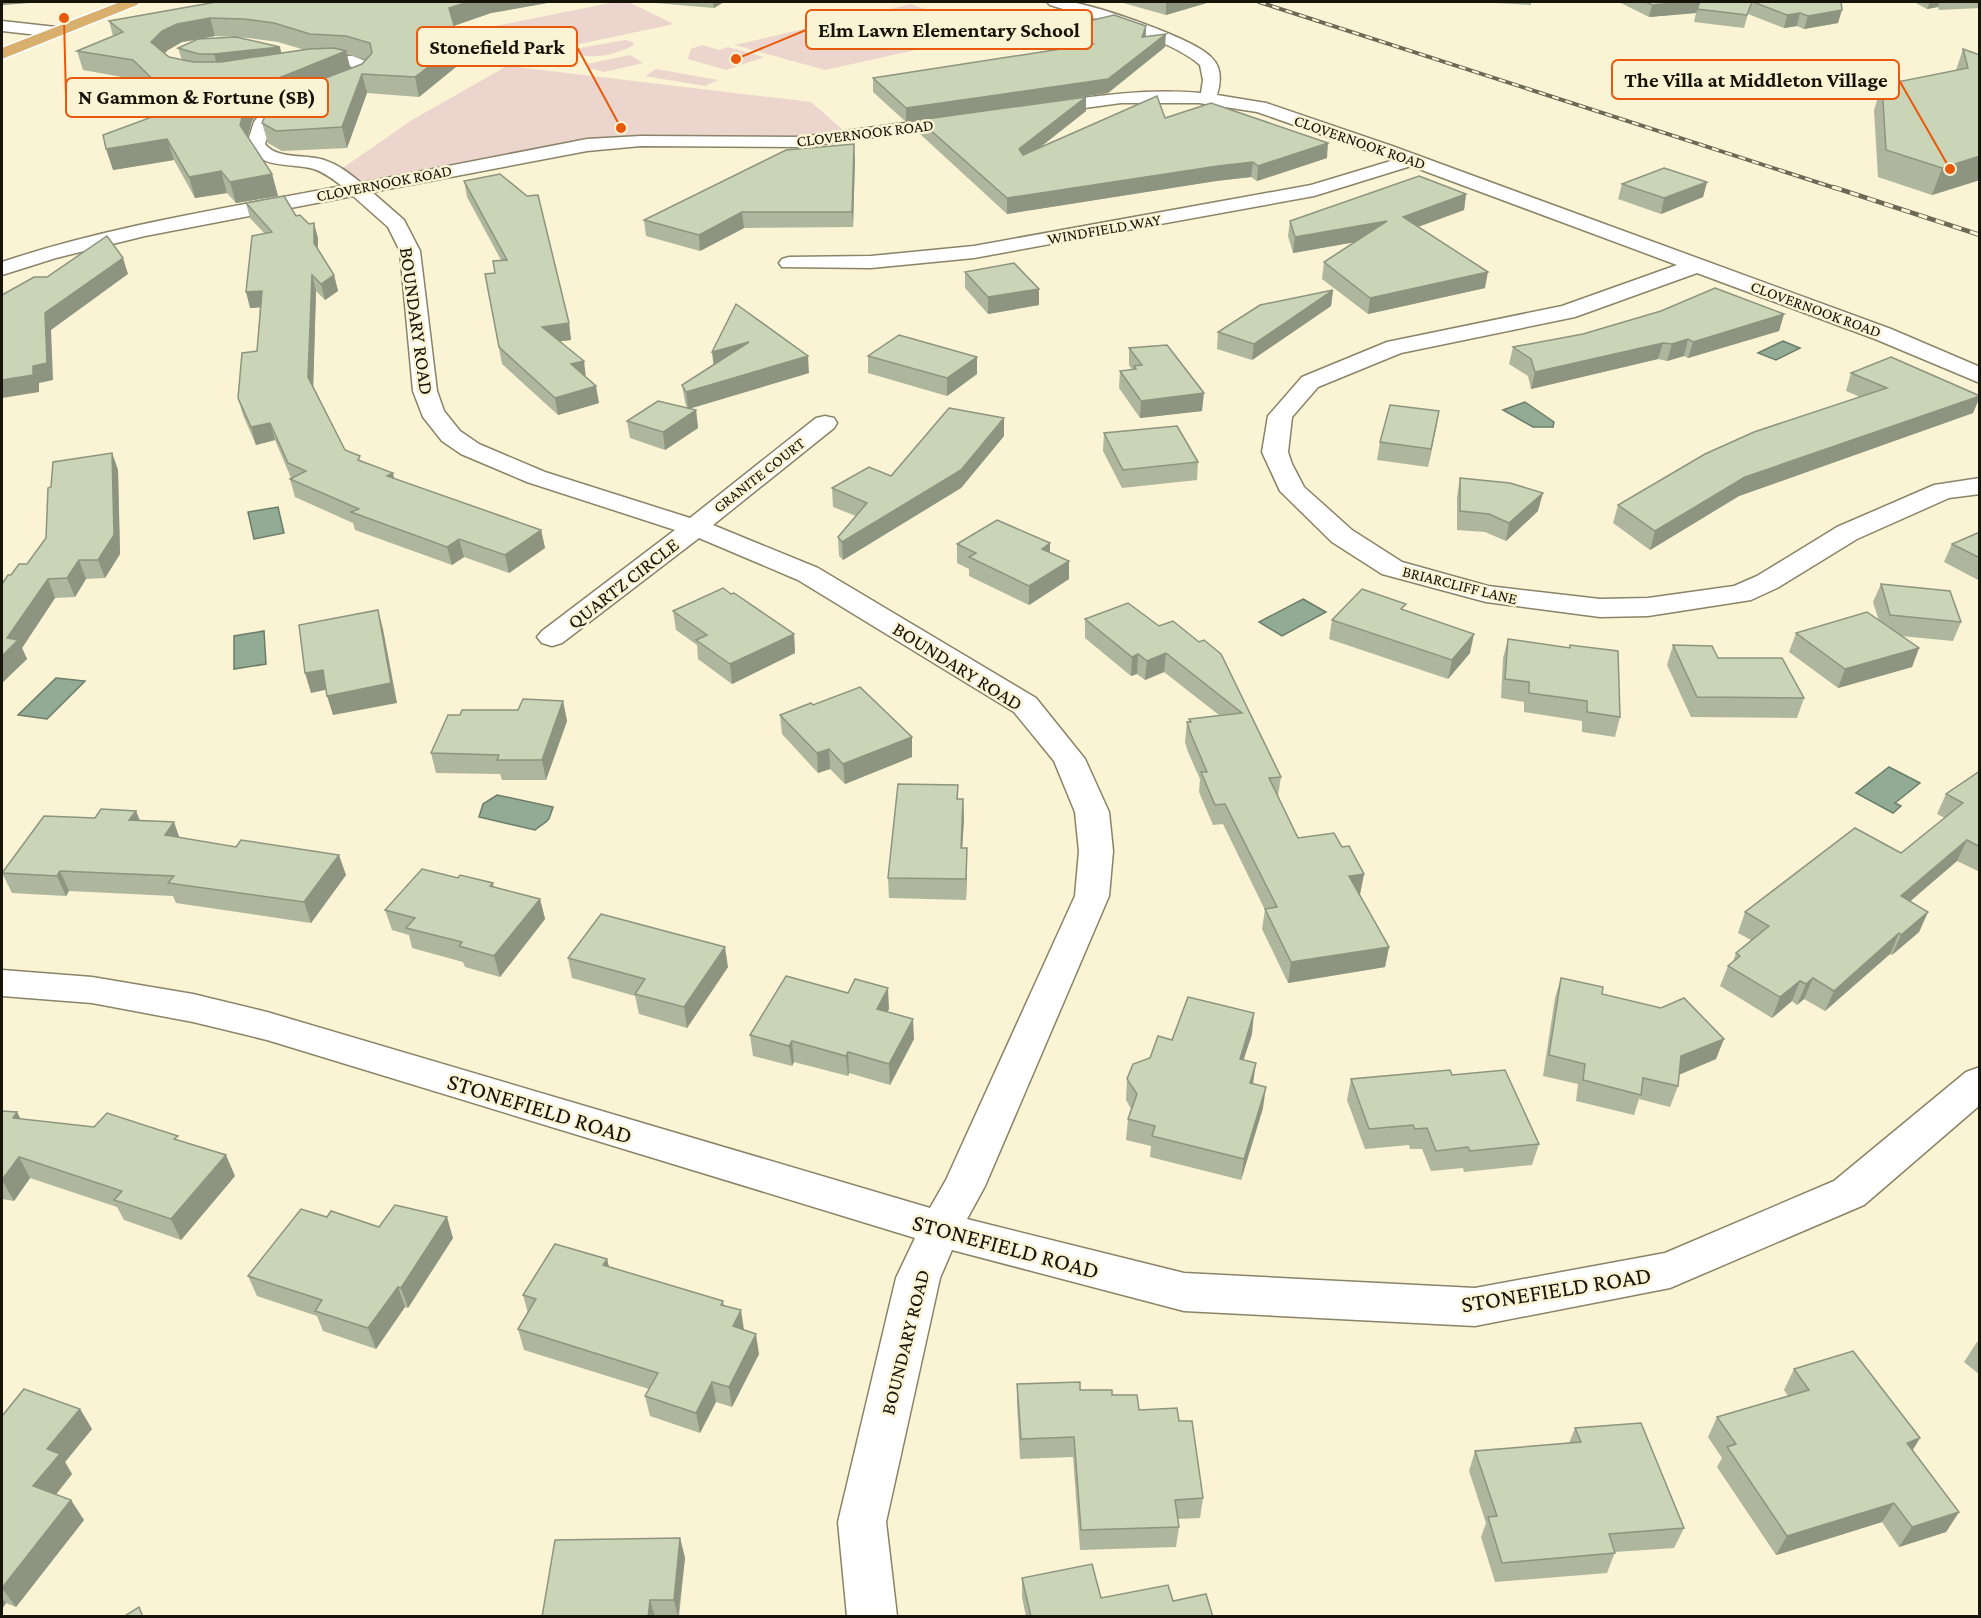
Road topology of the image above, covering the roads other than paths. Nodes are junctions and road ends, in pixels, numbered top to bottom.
1 (132, 2) edge
2 (1055, 2) edge
3 (2, 26) edge
4 (56, 32) junction
5 (2, 54) edge
6 (303, 61) edge
7 (1207, 99) junction
8 (1026, 111) edge
9 (979, 118) edge
10 (1412, 160) junction
11 (356, 188) junction
12 (789, 263) dead end
13 (1698, 265) junction
14 (2, 269) edge
15 (1980, 376) edge
16 (825, 423) dead end
17 (1980, 486) edge
18 (695, 528) junction
19 (552, 637) dead end
20 (2, 983) edge
21 (1980, 1082) edge
22 (940, 1228) junction
23 (872, 1617) edge

1 - 4 main road
2 - 7 street
3 - 4 street
4 - 5 main road
6 - 11 street, BOUNDARY ROAD
7 - 8 street, CLOVERNOOK ROAD
7 - 10 street, CLOVERNOOK ROAD
9 - 11 street, CLOVERNOOK ROAD
10 - 12 street, WINDFIELD WAY
10 - 13 street, CLOVERNOOK ROAD
11 - 14 street, CLOVERNOOK ROAD
11 - 18 street, BOUNDARY ROAD
13 - 15 street, CLOVERNOOK ROAD
13 - 17 street, BRIARCLIFF LANE
16 - 18 street, GRANITE COURT
18 - 19 street, QUARTZ CIRCLE
18 - 22 street, BOUNDARY ROAD
20 - 22 street, STONEFIELD ROAD
21 - 22 street, STONEFIELD ROAD
22 - 23 street, BOUNDARY ROAD

